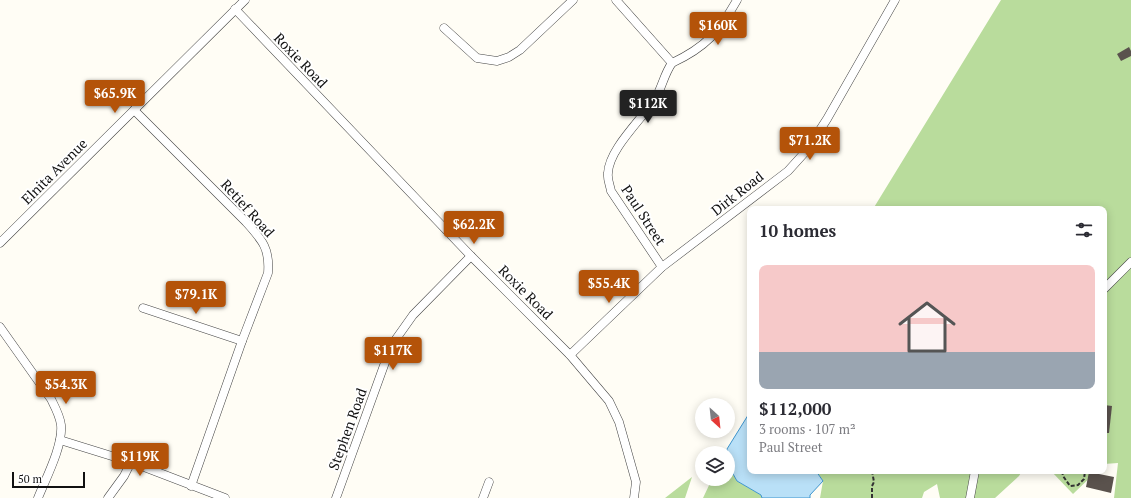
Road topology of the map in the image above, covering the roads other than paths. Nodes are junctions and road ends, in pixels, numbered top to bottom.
1 (245, 0) edge
2 (573, 0) edge
3 (616, 0) edge
4 (737, 0) edge
5 (895, 0) edge
6 (235, 9) junction
7 (444, 28) dead end
8 (672, 63) junction
9 (134, 110) junction
10 (0, 243) edge
11 (471, 256) junction
12 (1131, 262) edge
13 (662, 267) junction
14 (1107, 286) edge
15 (143, 308) dead end
16 (0, 327) edge
17 (242, 341) junction
18 (570, 355) junction
19 (60, 440) junction
20 (131, 462) junction
21 (974, 474) edge
22 (489, 482) dead end
23 (190, 486) junction
24 (38, 498) edge
25 (108, 498) edge
26 (225, 498) edge
27 (336, 498) edge
28 (483, 498) edge
29 (634, 498) edge
30 (970, 498) edge

1 - 6 street, Elnita Avenue
2 - 7 street
3 - 8 street
4 - 8 street
5 - 13 street, Dirk Road
6 - 9 street, Elnita Avenue
6 - 11 street, Roxie Road
8 - 13 street, Paul Street
9 - 10 street, Elnita Avenue
9 - 17 street, Retief Road
11 - 18 street, Roxie Road
11 - 27 street, Stephen Road
12 - 14 street
13 - 18 street, Dirk Road
15 - 17 street
16 - 19 street
17 - 23 street, Retief Road
18 - 29 street, Roxie Road
19 - 20 street
19 - 24 street
20 - 23 street
20 - 25 street
21 - 30 street
22 - 28 street
23 - 26 street

